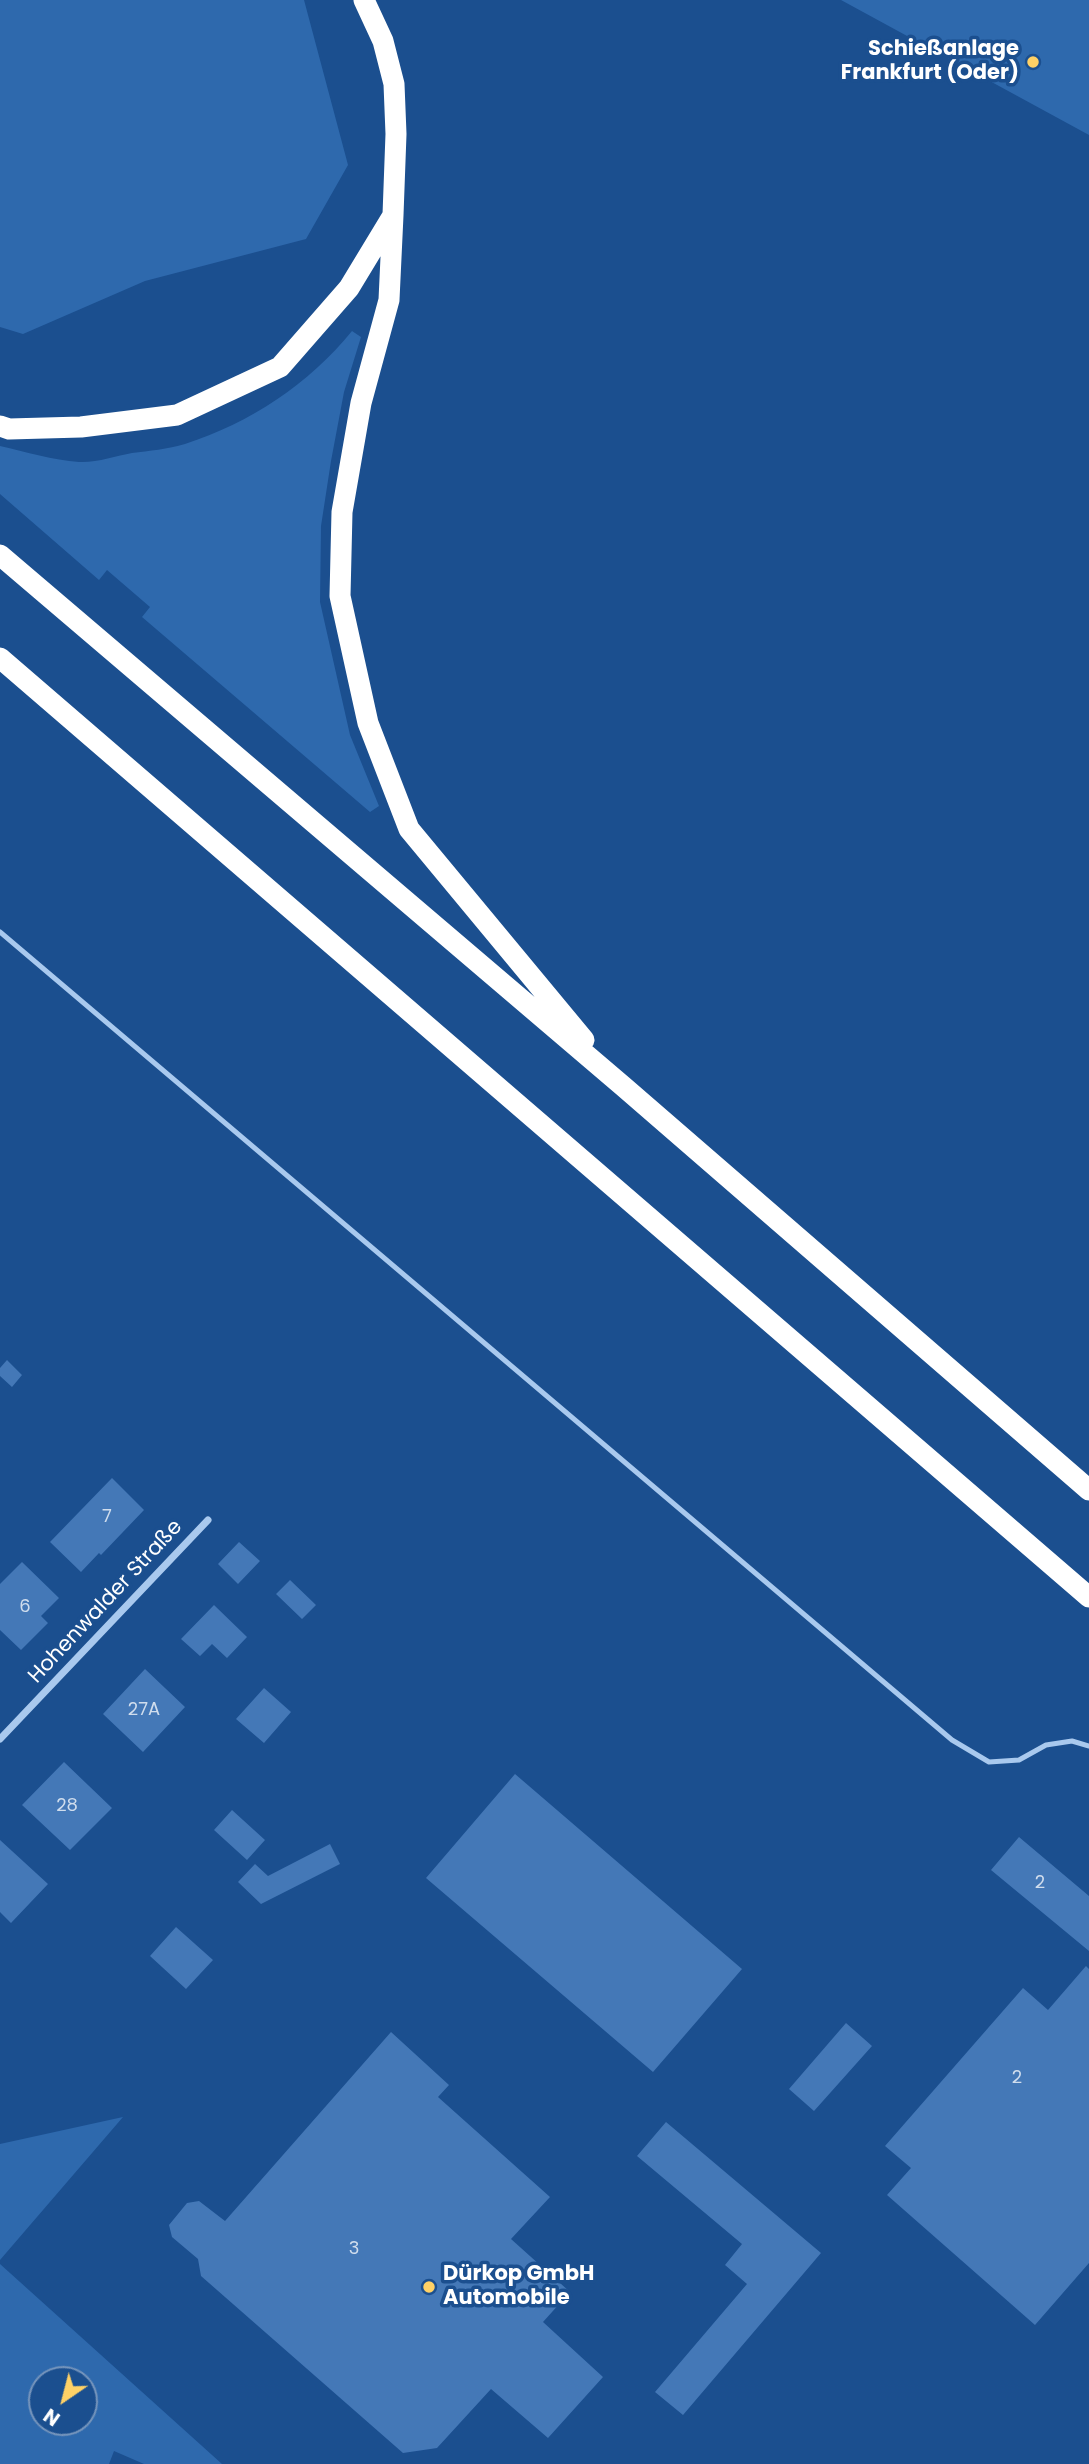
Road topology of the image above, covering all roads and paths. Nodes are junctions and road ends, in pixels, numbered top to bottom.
1 (364, 0) edge
2 (393, 215) junction
3 (0, 426) edge
4 (0, 555) edge
5 (0, 658) edge
6 (0, 672) edge
7 (105, 748) junction
8 (0, 932) edge
9 (624, 1087) junction
10 (1089, 1490) edge
11 (208, 1520) dead end
12 (1089, 1597) edge
13 (0, 1740) edge
14 (1089, 1746) edge

1 - 2 highway
2 - 3 highway
2 - 9 highway
4 - 9 highway
5 - 7 highway
6 - 7 highway
7 - 12 highway
8 - 14 lane
9 - 10 highway
11 - 13 street, Hohenwalder Straße

